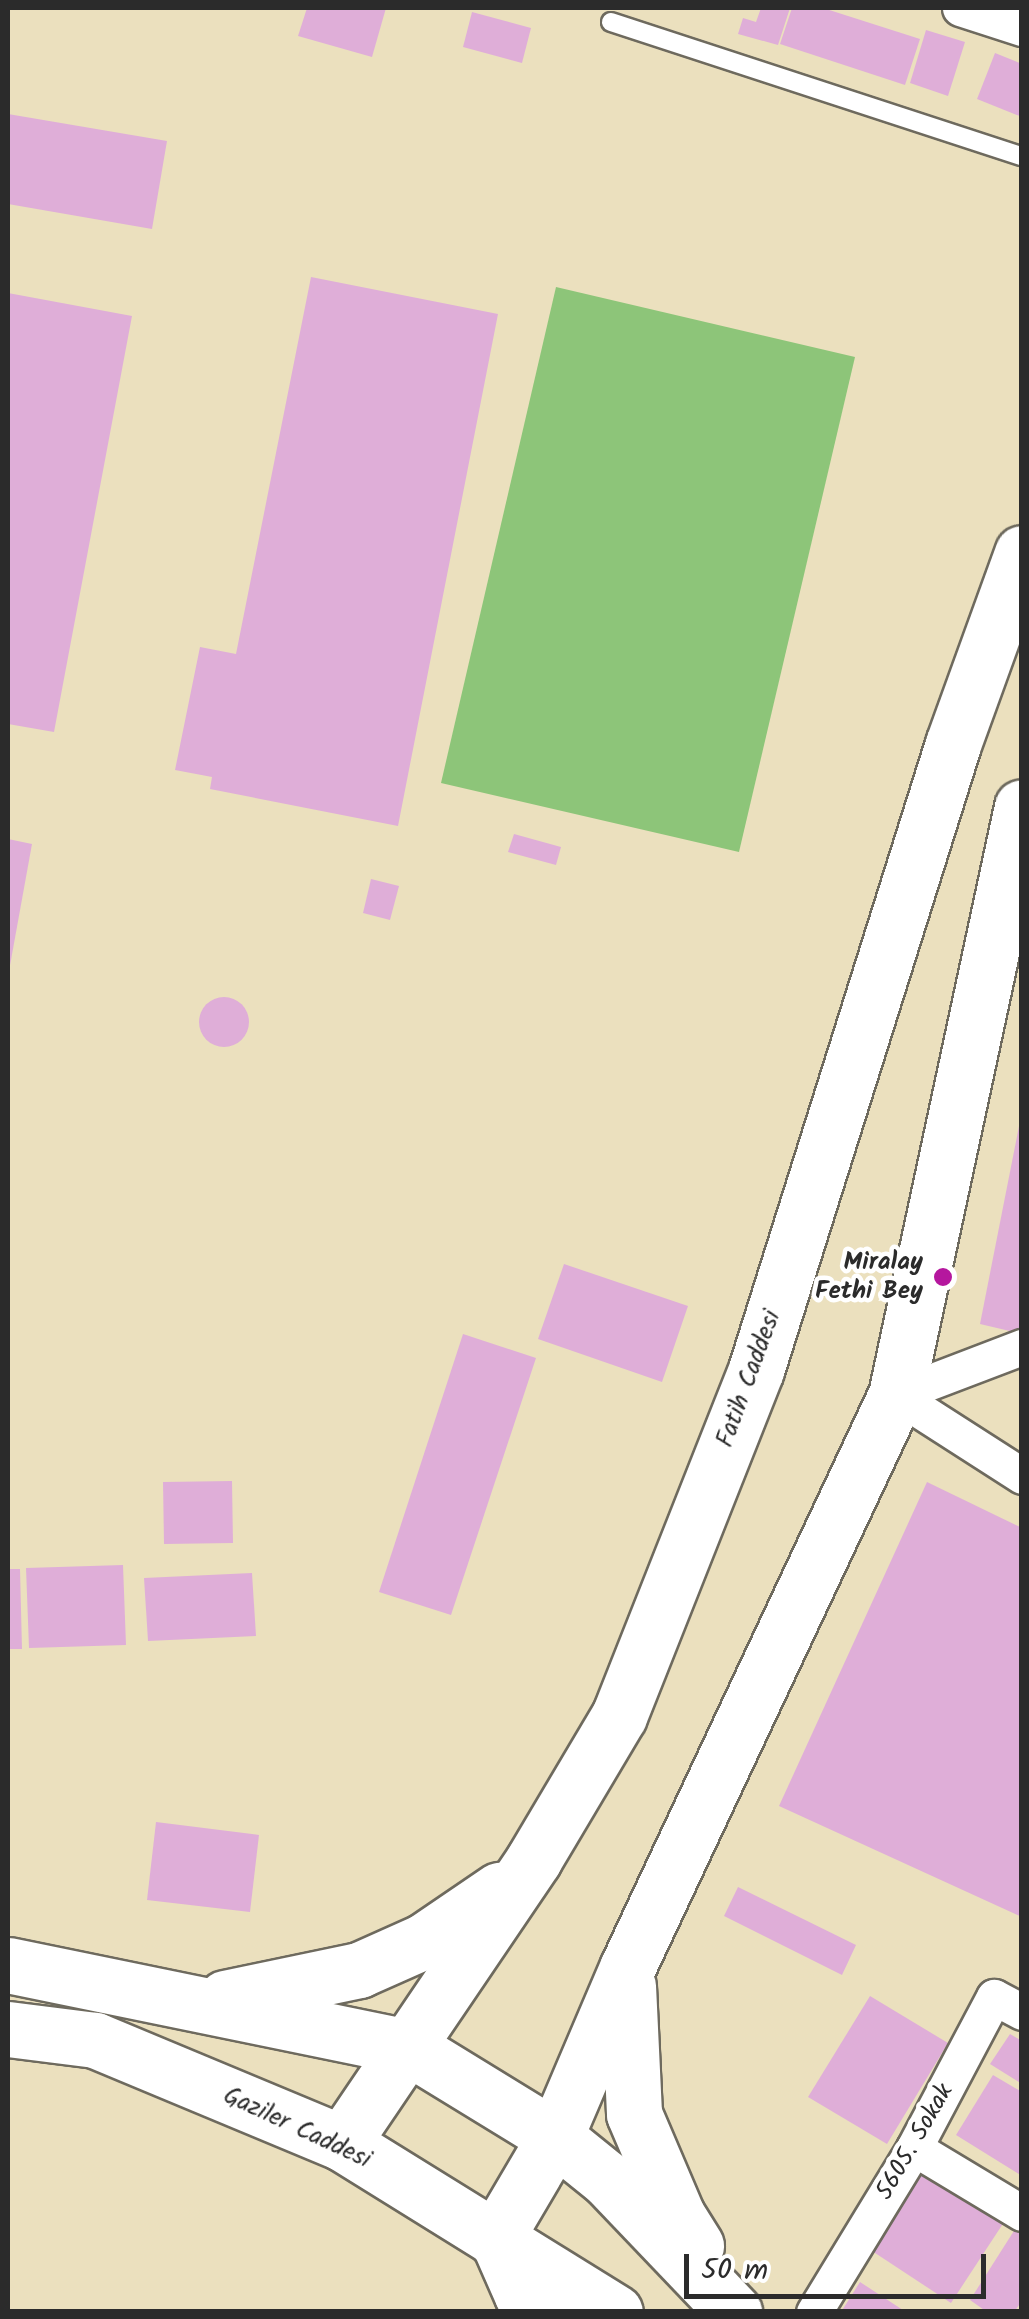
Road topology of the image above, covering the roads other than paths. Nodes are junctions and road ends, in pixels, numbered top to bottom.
1 (960, 8) edge
2 (611, 22) dead end
3 (1022, 28) edge
4 (1022, 156) edge
5 (1022, 552) edge
6 (1022, 808) edge
7 (1022, 1347) edge
8 (896, 1395) junction
9 (1022, 1476) edge
10 (534, 1859) junction
11 (8, 1965) edge
12 (628, 1966) junction
13 (182, 2002) junction
14 (1022, 2012) edge
15 (8, 2028) edge
16 (408, 2047) junction
17 (555, 2137) junction
18 (342, 2144) junction
19 (914, 2148) junction
20 (1022, 2214) edge
21 (496, 2239) junction
22 (532, 2312) edge
23 (616, 2312) edge
24 (736, 2312) edge
25 (814, 2312) edge

1 - 3 street
2 - 4 lane
5 - 10 main road, Fatih Caddesi
6 - 8 main road
7 - 8 street
8 - 9 street
8 - 12 main road
10 - 13 main road
10 - 16 main road, Fatih Caddesi
11 - 13 main road
12 - 17 main road
12 - 24 main road
13 - 16 main road
14 - 19 street, 5605. Sokak
15 - 18 main road, Gaziler Caddesi
16 - 17 main road
16 - 18 main road, Fatih Caddesi
17 - 21 main road
17 - 24 main road
18 - 21 main road, Gaziler Caddesi
19 - 20 street
19 - 25 street, 5605. Sokak
21 - 22 main road
21 - 23 main road, Gaziler Caddesi

